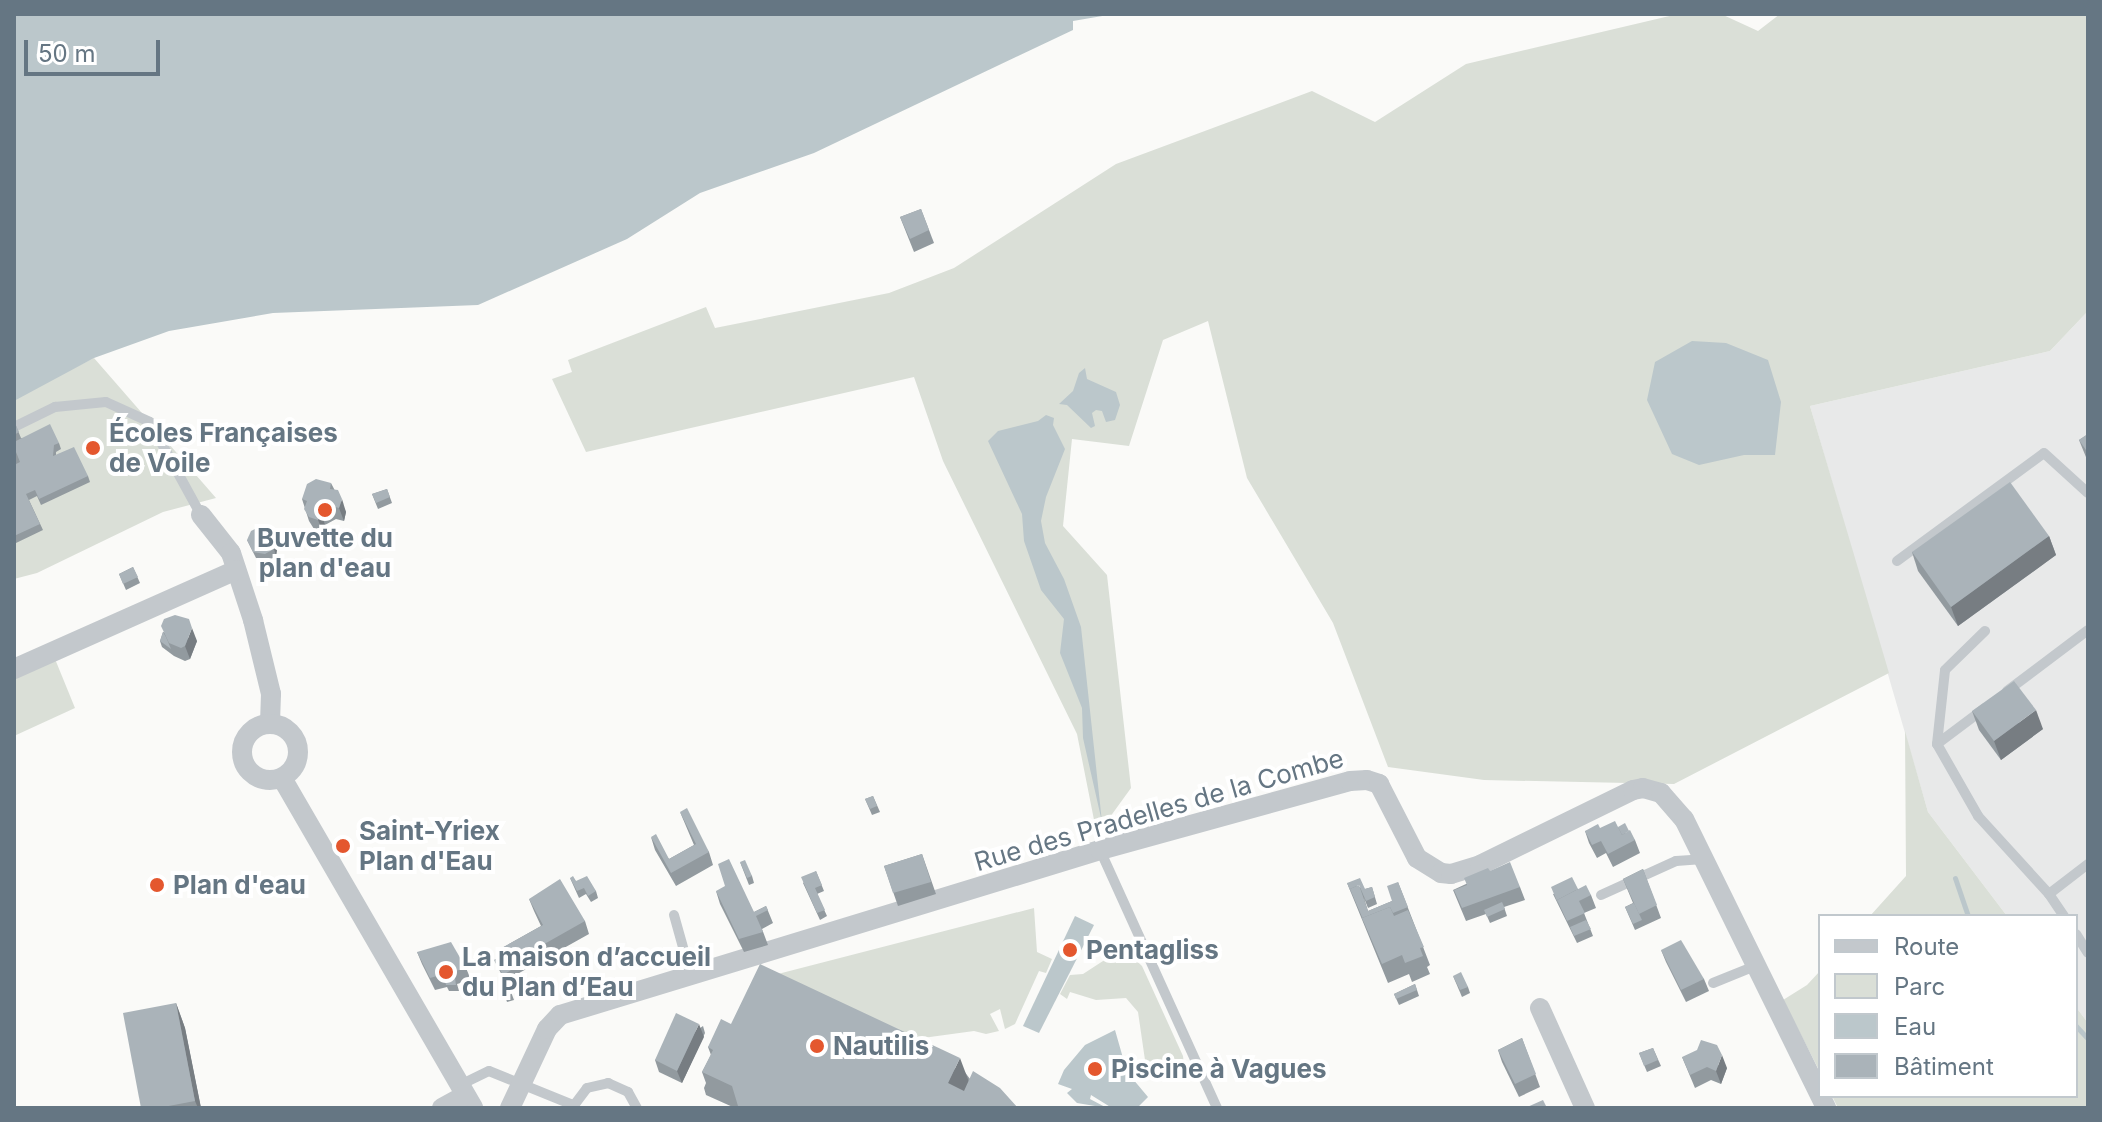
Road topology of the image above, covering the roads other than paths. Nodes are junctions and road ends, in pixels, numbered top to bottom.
1 (14, 427) edge
2 (2088, 493) edge
3 (201, 515) joint
4 (1897, 561) dead end
5 (236, 570) junction
6 (2088, 630) edge
7 (1985, 631) dead end
8 (14, 669) edge
9 (270, 724) junction
10 (1937, 744) junction
11 (282, 778) junction
12 (1100, 850) junction
13 (1703, 859) junction
14 (2088, 864) edge
15 (2049, 894) junction
16 (1601, 895) dead end
17 (2063, 914) edge
18 (674, 915) dead end
19 (1755, 966) junction
20 (691, 976) junction
21 (1713, 983) dead end
22 (1540, 1008) dead end
23 (521, 1082) junction
24 (1818, 1092) edge
25 (466, 1096) edge
26 (572, 1106) edge
27 (442, 1108) edge
28 (510, 1108) edge
29 (637, 1108) edge
30 (1217, 1108) edge
31 (1585, 1108) edge

1 - 3 lane
2 - 4 lane
3 - 5 street
5 - 8 street
5 - 9 street
6 - 10 lane
7 - 10 lane
9 - 11 street
9 - 11 street
10 - 15 lane
11 - 25 street
12 - 13 street, Rue des Pradelles de la Combe
12 - 20 street, Rue des Pradelles de la Combe
12 - 30 lane
13 - 16 lane
13 - 19 street, Rue des Pradelles de la Combe
14 - 15 lane
15 - 17 lane
18 - 20 lane
19 - 21 lane
19 - 24 street, Rue des Pradelles de la Combe
20 - 23 street, Rue des Pradelles de la Combe
22 - 31 street
23 - 25 lane
23 - 26 lane
23 - 28 street, Rue des Pradelles de la Combe
25 - 27 street
26 - 29 lane

